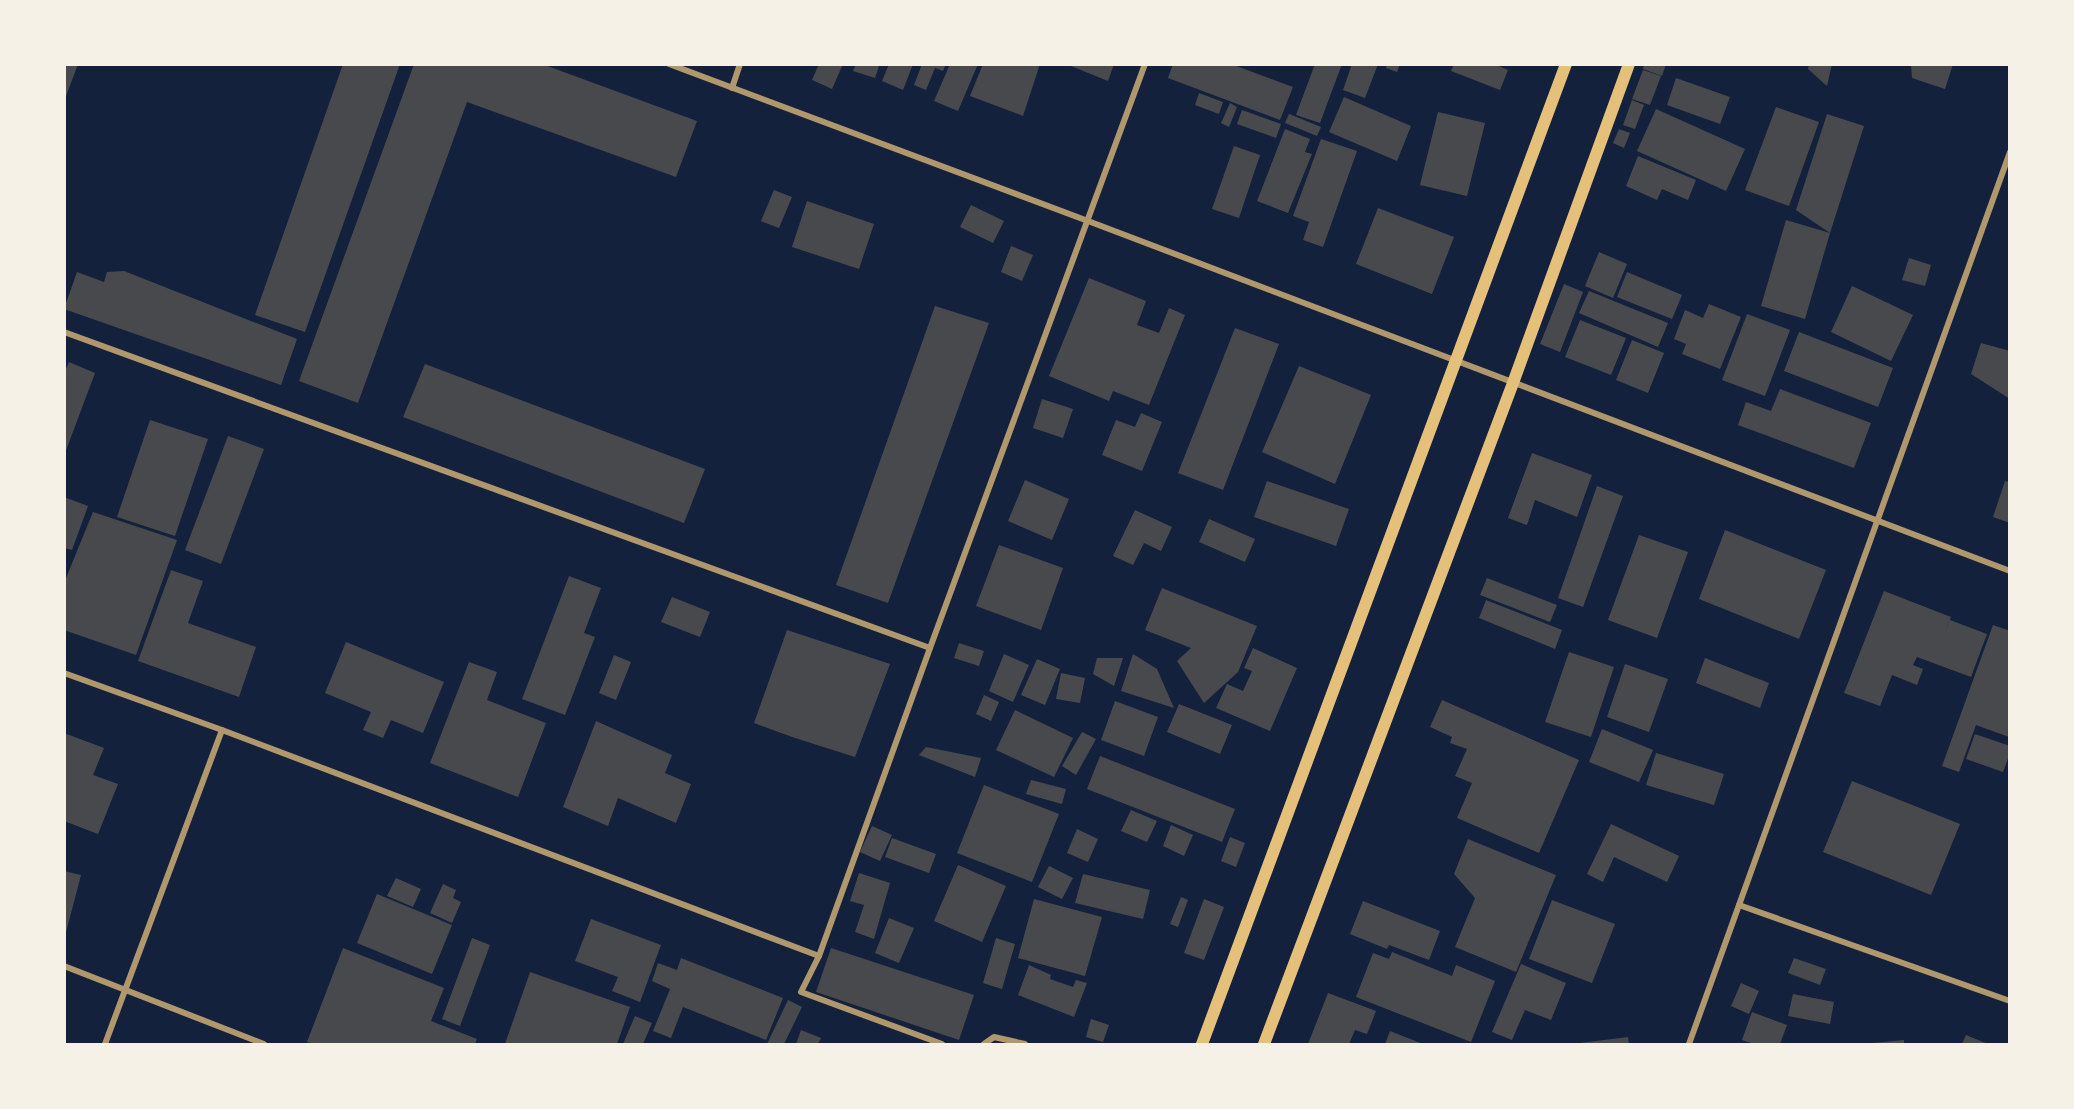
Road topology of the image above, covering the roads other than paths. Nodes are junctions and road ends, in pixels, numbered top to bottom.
1 (669, 64) edge
2 (740, 64) edge
3 (1145, 64) edge
4 (1566, 64) edge
5 (1629, 64) edge
6 (732, 88) junction
7 (2010, 152) edge
8 (1088, 221) junction
9 (64, 332) edge
10 (1457, 362) junction
11 (1513, 382) junction
12 (1876, 520) junction
13 (2010, 571) edge
14 (930, 648) junction
15 (64, 673) edge
16 (222, 730) junction
17 (1740, 904) junction
18 (819, 956) junction
19 (64, 966) edge
20 (126, 990) junction
21 (2010, 1001) edge
22 (105, 1044) edge
23 (264, 1044) edge
24 (942, 1044) edge
25 (984, 1044) edge
26 (1025, 1044) edge
27 (1202, 1044) edge
28 (1264, 1044) edge
29 (1689, 1044) edge

1 - 6 street
2 - 6 street
3 - 8 street
4 - 10 main road
5 - 11 main road
6 - 8 street
7 - 12 street
8 - 10 street
8 - 14 street
9 - 14 street
10 - 11 street
10 - 27 main road
11 - 12 street
11 - 28 main road
12 - 13 street
12 - 17 street
14 - 18 street
15 - 16 street
16 - 18 street
16 - 20 street
17 - 21 street
17 - 29 street
18 - 24 street
19 - 20 street
20 - 22 street
20 - 23 street
25 - 26 street

